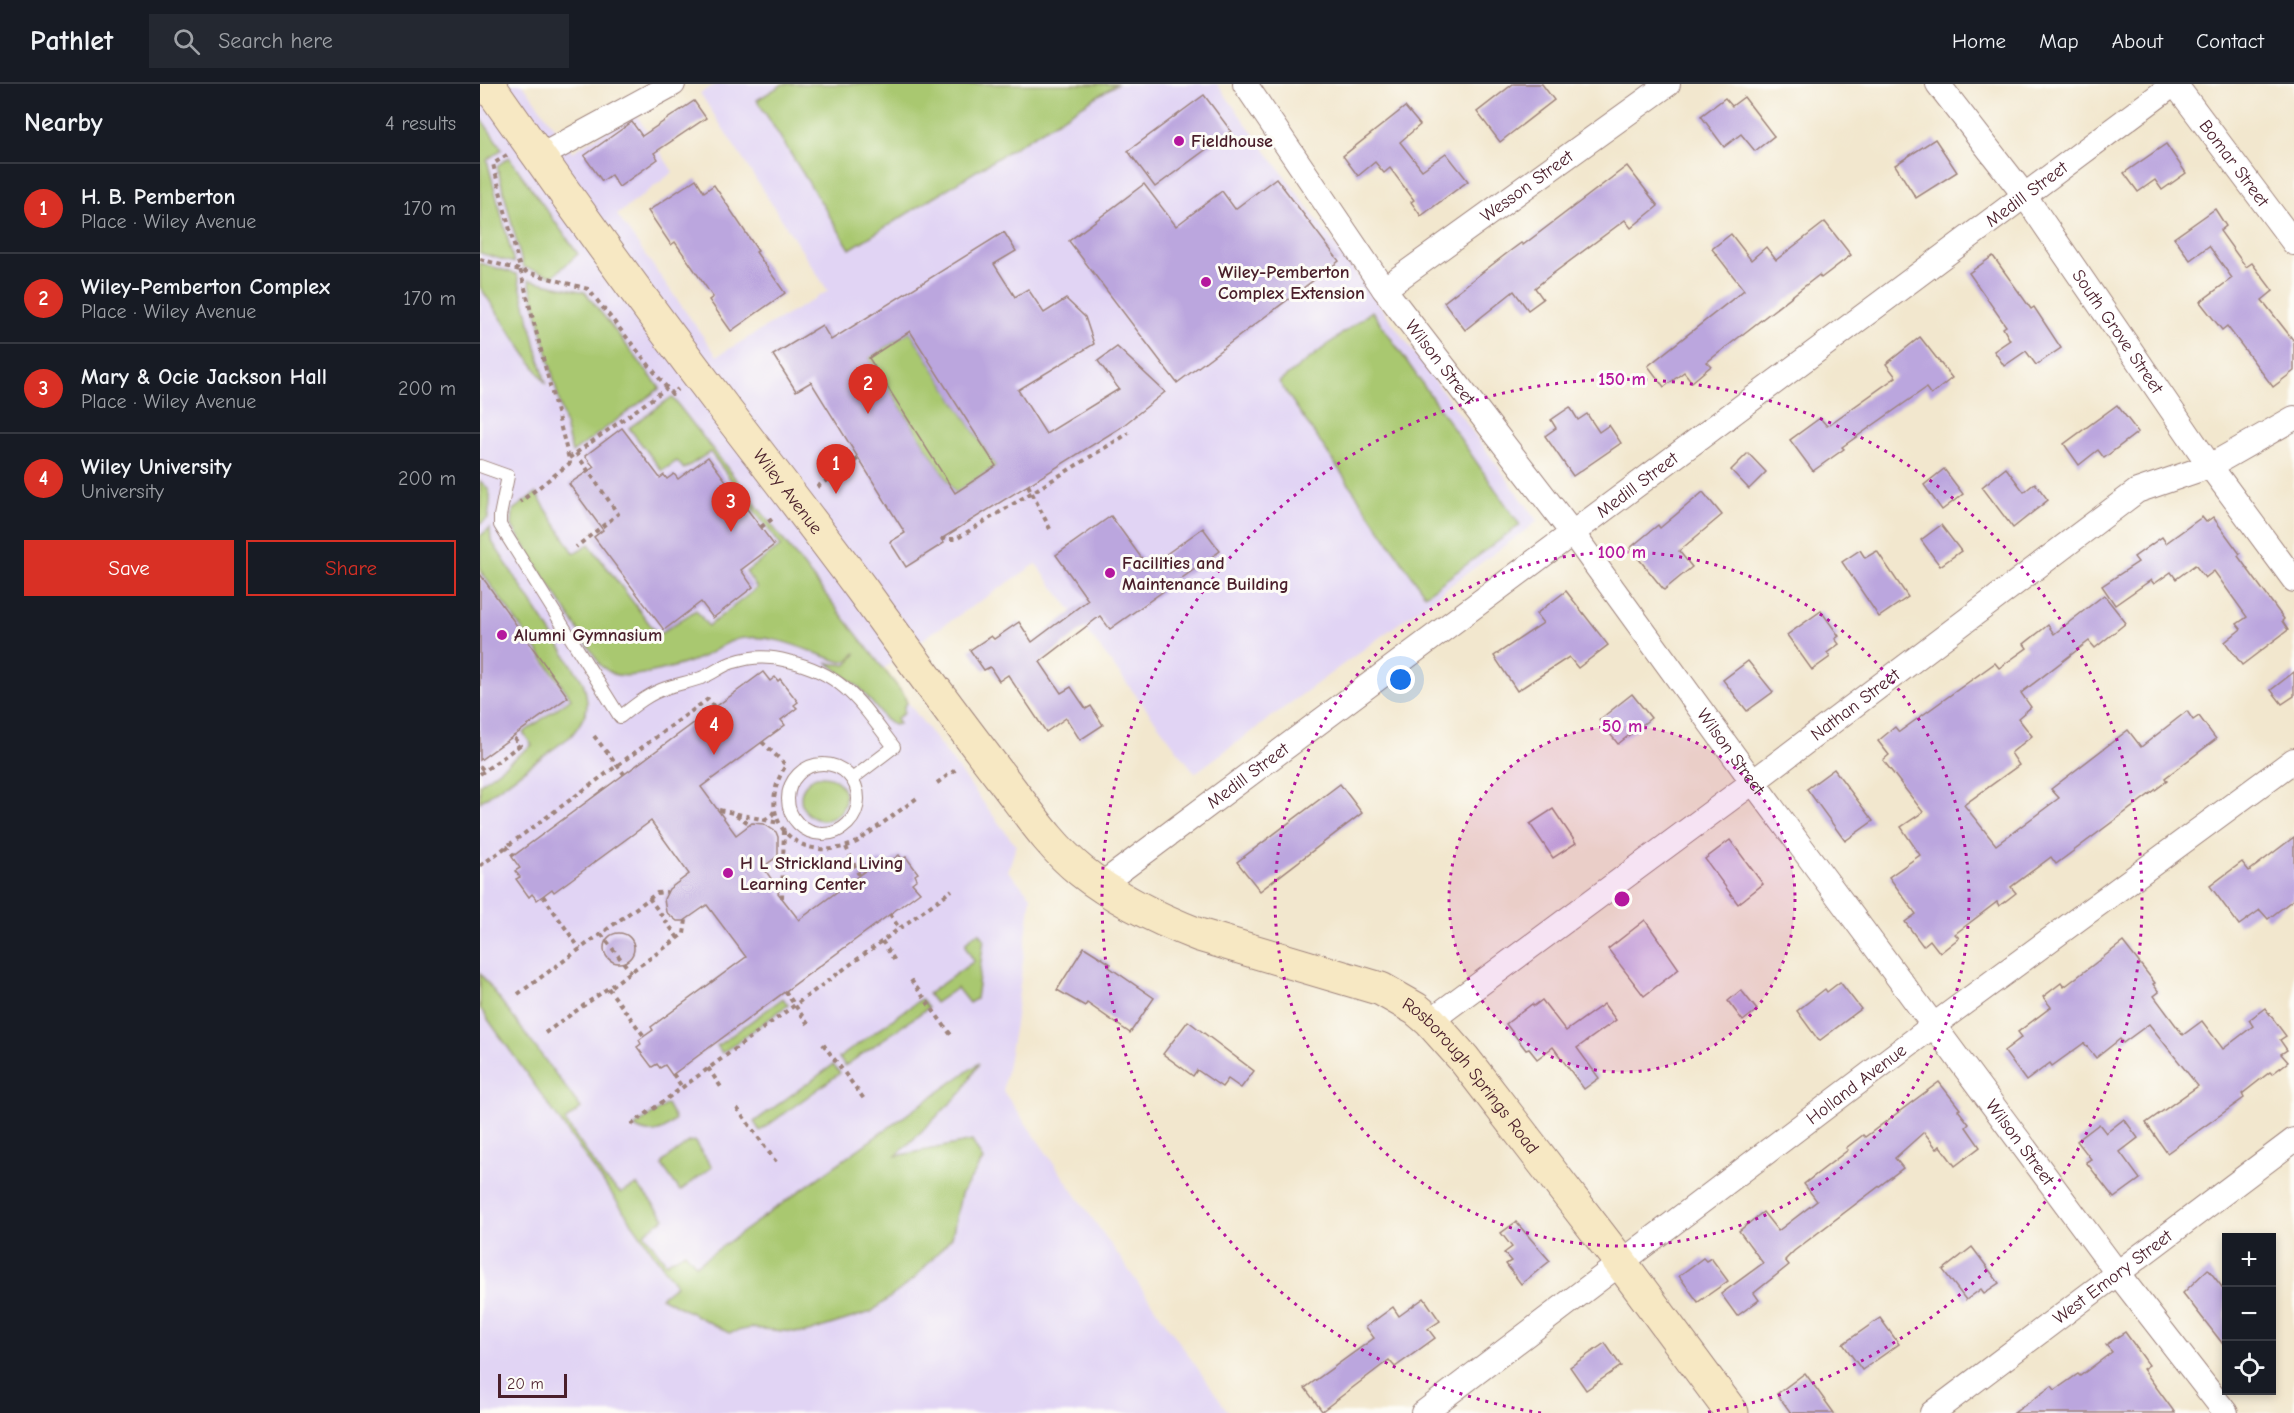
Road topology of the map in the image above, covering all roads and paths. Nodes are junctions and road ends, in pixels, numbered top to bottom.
1 (488, 84) edge
2 (673, 84) edge
3 (1245, 84) edge
4 (1668, 84) edge
5 (1938, 84) edge
6 (2174, 84) edge
7 (524, 155) junction
8 (2025, 196) junction
9 (2294, 243) edge
10 (480, 258) edge
11 (521, 270) junction
12 (1384, 288) junction
13 (668, 388) junction
14 (679, 388) dead end
15 (2294, 418) edge
16 (1129, 433) dead end
17 (576, 453) junction
18 (569, 458) junction
19 (859, 458) dead end
20 (480, 466) edge
21 (2210, 466) junction
22 (543, 485) dead end
23 (1028, 485) dead end
24 (814, 490) dead end
25 (1031, 492) junction
26 (775, 517) dead end
27 (760, 527) dead end
28 (1050, 529) dead end
29 (1573, 534) junction
30 (941, 539) dead end
31 (576, 547) dead end
32 (2294, 580) edge
33 (715, 708) dead end
34 (513, 736) dead end
35 (594, 736) dead end
36 (762, 742) dead end
37 (2294, 760) edge
38 (617, 765) junction
39 (961, 765) dead end
40 (480, 766) edge
41 (482, 772) edge
42 (624, 774) dead end
43 (852, 779) junction
44 (1753, 782) junction
45 (937, 783) dead end
46 (917, 798) dead end
47 (775, 809) junction
48 (719, 810) dead end
49 (734, 814) junction
50 (763, 820) junction
51 (750, 825) dead end
52 (782, 827) junction
53 (776, 832) dead end
54 (795, 841) junction
55 (506, 846) junction
56 (846, 847) junction
57 (784, 849) junction
58 (514, 856) dead end
59 (776, 857) dead end
60 (480, 866) edge
61 (783, 874) junction
62 (859, 875) dead end
63 (1101, 885) junction
64 (952, 890) dead end
65 (667, 892) dead end
66 (543, 896) dead end
67 (649, 898) junction
68 (782, 898) dead end
69 (890, 914) dead end
70 (686, 920) dead end
71 (899, 928) junction
72 (601, 934) junction
73 (678, 938) junction
74 (882, 941) junction
75 (580, 949) junction
76 (895, 960) dead end
77 (631, 972) junction
78 (911, 980) dead end
79 (608, 988) junction
80 (785, 991) dead end
81 (518, 994) dead end
82 (795, 1005) junction
83 (1431, 1021) junction
84 (808, 1024) dead end
85 (1934, 1024) junction
86 (545, 1032) dead end
87 (951, 1035) dead end
88 (644, 1036) dead end
89 (823, 1044) dead end
90 (708, 1068) junction
91 (673, 1074) dead end
92 (682, 1087) junction
93 (721, 1087) dead end
94 (864, 1099) dead end
95 (737, 1108) dead end
96 (631, 1125) dead end
97 (2294, 1140) edge
98 (776, 1162) dead end
99 (1621, 1263) junction
100 (2118, 1274) junction
101 (1423, 1413) edge
102 (1732, 1413) edge
103 (1932, 1413) edge
104 (2226, 1413) edge

1 - 7 street, Wiley Avenue
2 - 7 street
3 - 12 street, Wilson Street
4 - 12 street, Wesson Street
5 - 8 street, South Grove Street
6 - 8 street, Medill Street
6 - 9 street, Bomar Street
7 - 11 path
7 - 63 street, Wiley Avenue
8 - 21 street, South Grove Street
8 - 29 street, Medill Street
10 - 11 path
11 - 13 path
11 - 18 path
12 - 29 street, Wilson Street
13 - 14 path
13 - 17 path
15 - 21 street, Nathan Street
16 - 25 path
17 - 18 path
17 - 31 path
18 - 22 path
19 - 24 path
20 - 43 lane
21 - 32 street, South Grove Street
21 - 44 street, Nathan Street
23 - 25 path
25 - 28 path
25 - 30 path
26 - 27 path
29 - 44 street, Wilson Street
29 - 63 street, Medill Street
33 - 38 path
34 - 41 path
35 - 38 path
36 - 47 path
37 - 85 street, Holland Avenue
38 - 42 path
38 - 55 path
39 - 45 path
40 - 41 path
43 - 43 lane
44 - 83 street, Nathan Street
44 - 85 street, Wilson Street
46 - 56 path
47 - 50 path
47 - 52 path
48 - 49 path
49 - 50 path
49 - 51 path
50 - 52 path
52 - 53 path
52 - 54 path
52 - 57 path
54 - 56 path
54 - 57 path
55 - 58 path
55 - 60 path
56 - 62 path
57 - 61 path
59 - 61 path
61 - 68 path
63 - 83 street, Rosborough Springs Road
64 - 71 path
65 - 67 path
66 - 75 path
67 - 72 path
67 - 73 path
69 - 71 path
70 - 73 path
71 - 74 path
72 - 75 path
72 - 77 path
73 - 77 path
74 - 76 path
74 - 82 path
75 - 81 path
77 - 79 path
78 - 87 path
79 - 86 path
79 - 88 path
80 - 82 path
82 - 84 path
82 - 90 path
83 - 99 street, Rosborough Springs Road
85 - 99 street, Holland Avenue
85 - 100 street, Wilson Street
89 - 94 path
90 - 92 path
90 - 93 path
91 - 92 path
92 - 96 path
95 - 98 path
97 - 100 street, West Emory Street
99 - 101 street, Holland Avenue
99 - 102 street, Rosborough Springs Road
100 - 103 street, West Emory Street
100 - 104 street, Wilson Street

